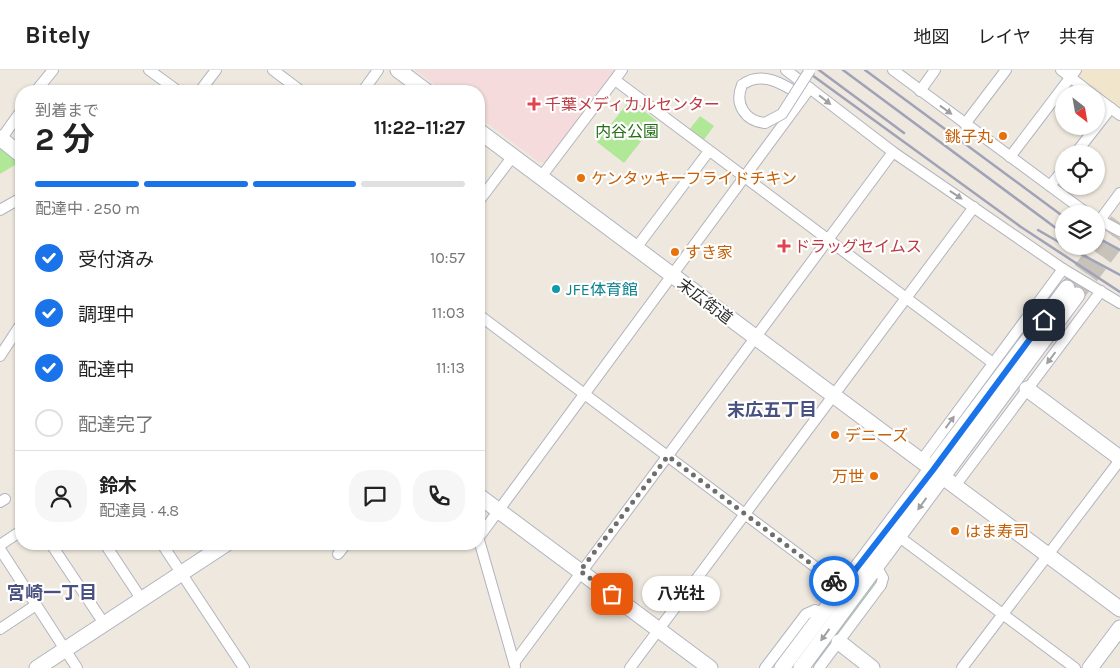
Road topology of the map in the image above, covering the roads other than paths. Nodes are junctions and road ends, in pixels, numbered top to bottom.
1 (52, 70) edge
2 (149, 70) edge
3 (216, 70) edge
4 (273, 70) edge
5 (378, 70) edge
6 (398, 70) edge
7 (622, 70) edge
8 (786, 70) edge
9 (810, 70) edge
10 (893, 70) edge
11 (936, 70) edge
12 (1006, 70) edge
13 (1061, 70) edge
14 (1073, 74) edge
15 (615, 80) junction
16 (41, 85) edge
17 (170, 85) edge
18 (205, 85) edge
19 (292, 85) edge
20 (367, 85) edge
21 (418, 85) edge
22 (1083, 85) edge
23 (810, 88) junction
24 (920, 92) junction
25 (804, 98) junction
26 (1105, 104) edge
27 (1111, 108) junction
28 (1120, 115) edge
29 (15, 119) edge
30 (965, 124) junction
31 (485, 135) edge
32 (0, 139) edge
33 (1082, 145) edge
34 (15, 150) edge
35 (709, 151) junction
36 (893, 152) junction
37 (513, 156) junction
38 (1010, 157) junction
39 (541, 178) junction
40 (744, 179) junction
41 (1055, 180) edge
42 (1050, 186) junction
43 (485, 193) edge
44 (1120, 193) edge
45 (15, 203) edge
46 (1076, 205) edge
47 (974, 208) junction
48 (0, 210) edge
49 (1105, 211) edge
50 (1105, 223) edge
51 (1120, 231) edge
52 (829, 240) junction
53 (636, 248) junction
54 (1063, 269) junction
55 (673, 277) junction
56 (1101, 291) junction
57 (1072, 292) tunnel mouth
58 (907, 299) junction
59 (1120, 303) edge
60 (485, 320) edge
61 (15, 333) edge
62 (755, 338) junction
63 (11, 339) junction
64 (0, 343) edge
65 (0, 356) edge
66 (993, 363) junction
67 (1027, 389) junction
68 (584, 394) junction
69 (832, 396) junction
70 (668, 456) junction
71 (1120, 459) edge
72 (932, 469) junction
73 (955, 486) junction
74 (485, 500) edge
75 (499, 510) junction
76 (744, 513) junction
77 (485, 530) edge
78 (15, 536) edge
79 (898, 536) junction
80 (0, 547) edge
81 (55, 550) edge
82 (109, 550) edge
83 (166, 550) edge
84 (217, 550) edge
85 (341, 550) edge
86 (482, 550) edge
87 (338, 554) dead end
88 (1047, 554) junction
89 (876, 566) junction
90 (580, 571) junction
91 (182, 574) junction
92 (842, 587) junction
93 (142, 600) junction
94 (36, 605) junction
95 (1120, 609) edge
96 (823, 613) junction
97 (1003, 614) junction
98 (105, 625) junction
99 (0, 628) edge
100 (1120, 628) edge
101 (659, 629) junction
102 (839, 642) junction
103 (66, 649) junction
104 (515, 665) edge
105 (37, 668) edge
106 (77, 668) edge
107 (244, 668) edge
108 (630, 668) edge
109 (710, 668) edge
110 (764, 668) edge
111 (782, 668) edge
112 (801, 668) edge
113 (819, 668) edge
114 (872, 668) edge
115 (962, 668) edge
116 (1075, 668) edge
117 (1090, 668) edge

1 - 16 street
2 - 17 street
3 - 18 street
4 - 19 street
5 - 20 street
6 - 21 street
7 - 15 street
8 - 23 street
9 - 25 street, bridge
10 - 24 street
11 - 24 street
12 - 30 street
13 - 14 street
14 - 22 street
14 - 38 street
15 - 35 street
15 - 39 street
23 - 25 street
23 -> 36 street
24 -> 30 street
25 - 40 street
26 - 27 street
27 - 28 street
27 - 33 street
29 - 32 street
30 - 38 street
31 - 37 street, 末広街道
32 - 34 street
35 - 40 street
35 - 53 street
36 -> 47 street
36 - 52 street
37 - 39 street, 末広街道
37 - 43 street
38 - 42 street
39 - 53 street, 末広街道
40 - 52 street
40 - 55 street
41 - 42 street
42 - 46 street
44 - 49 street
45 - 48 street
47 - 54 street
47 - 58 street
50 - 51 street
52 - 58 street
52 - 62 street
53 - 55 street, 末広街道
54 - 56 street
54 - 66 street
55 - 62 street, 末広街道
55 - 68 street
56 - 59 street
56 -> 67 street
57 - 72 street
58 - 66 street
58 - 69 street
60 - 68 street
61 - 63 street
62 - 69 street, 末広街道
62 - 70 street
63 - 64 street
63 - 65 street
72 -> 66 street
67 - 71 street
67 - 73 street
68 - 70 street
68 - 75 street
69 - 72 street, 末広街道
69 - 76 street
70 - 76 street
70 - 90 street
71 - 88 street
72 - 73 street, 末広街道
72 -> 79 street
72 - 92 street
73 - 88 street, 末広街道
74 - 75 street
75 - 77 street
75 - 90 street
76 - 92 street
76 - 101 street
78 - 80 street
79 - 89 street
79 - 97 street
80 - 94 street
81 - 98 street
82 - 93 street
83 - 91 street
84 - 91 street
85 - 87 street
86 - 104 street
88 - 95 street, 末広街道
88 - 97 street
89 - 102 street
89 -> 112 street
90 - 101 street
90 - 104 street
91 - 93 street
91 - 107 street
92 - 96 street
93 - 98 street
94 - 99 street
94 - 103 street
96 - 110 street
96 - 111 street
97 - 115 street
97 - 116 street
98 - 103 street
100 - 117 street
101 - 108 street
101 - 109 street
102 - 113 street
102 - 114 street
103 - 105 street
103 - 106 street

